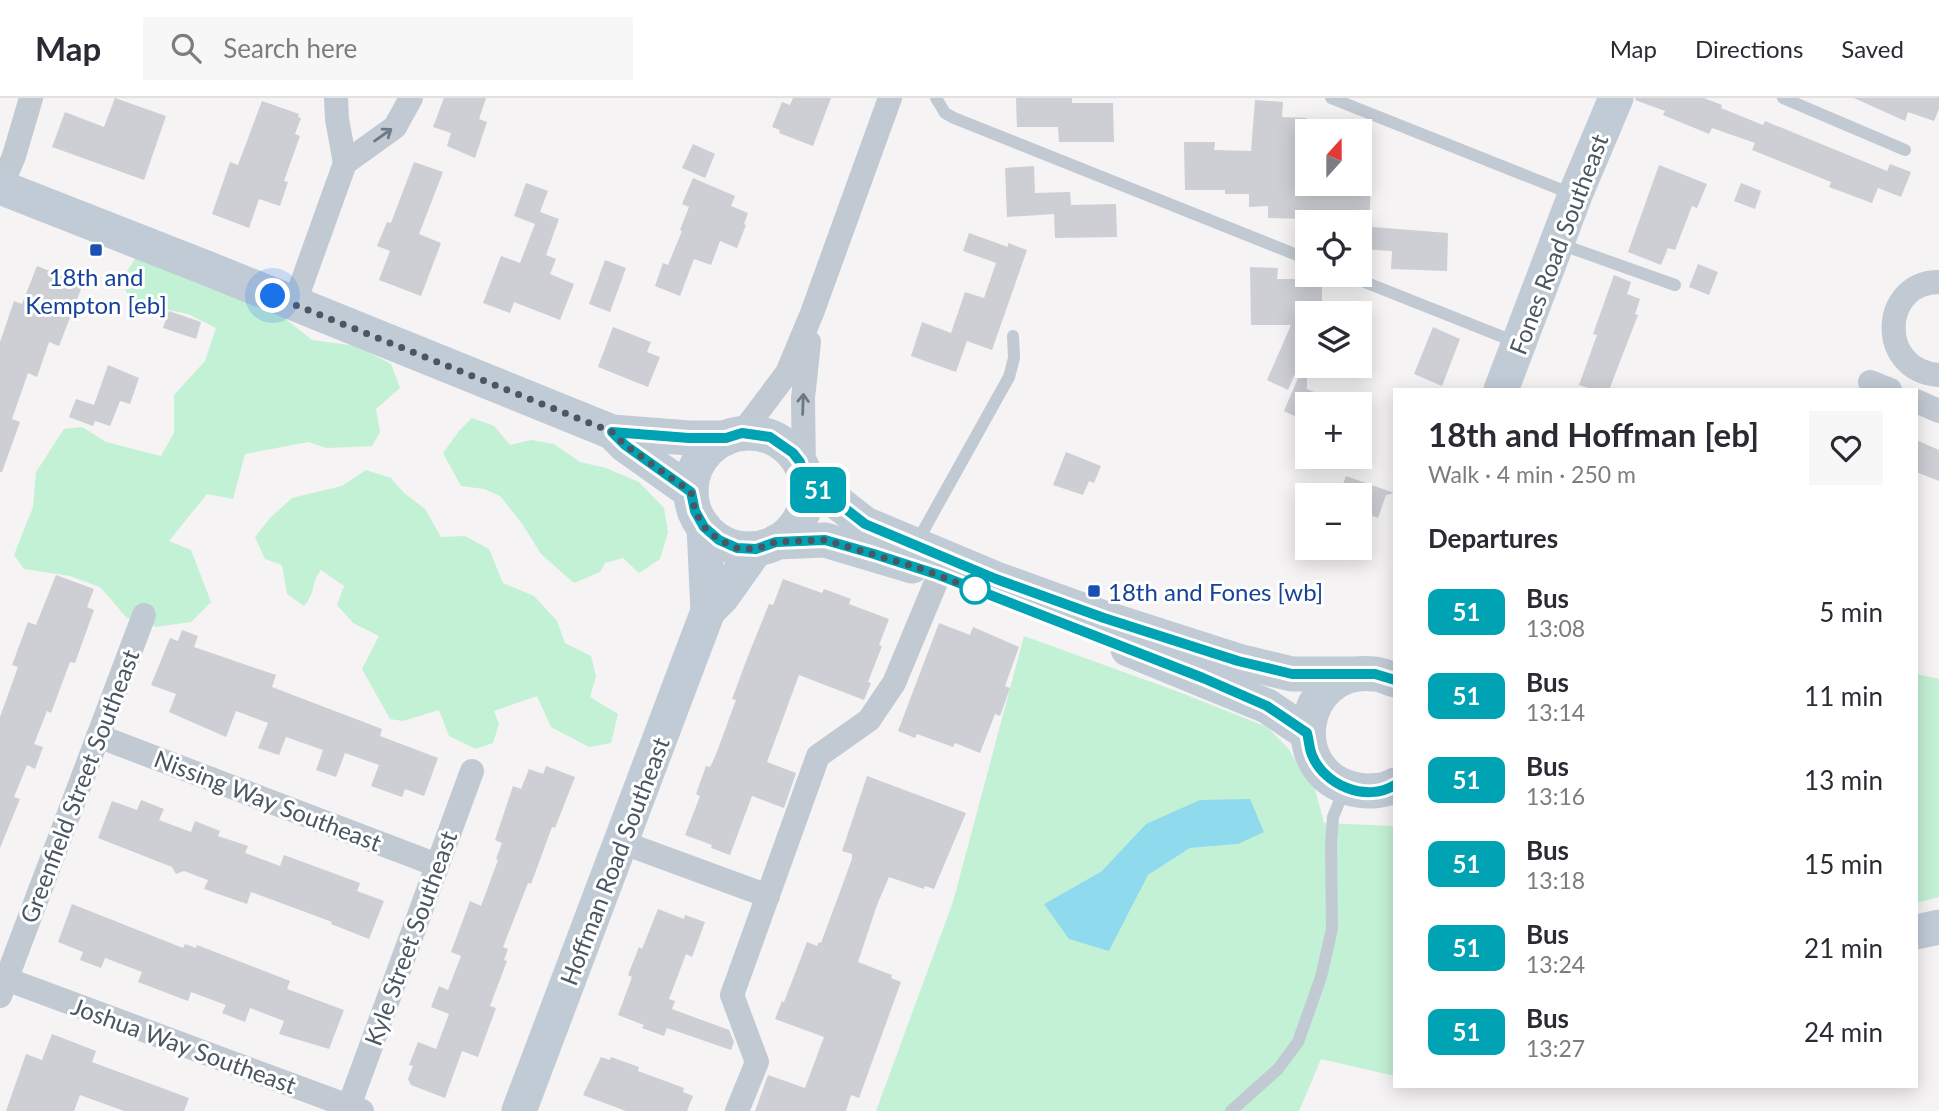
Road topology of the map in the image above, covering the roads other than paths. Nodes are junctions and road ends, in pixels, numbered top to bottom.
1 (32, 98) edge
2 (336, 98) edge
3 (411, 98) edge
4 (890, 98) edge
5 (936, 98) edge
6 (1331, 98) edge
7 (1616, 98) edge
8 (1783, 98) edge
9 (1905, 150) dead end
10 (345, 163) junction
11 (0, 188) edge
12 (1576, 195) junction
13 (1557, 243) junction
14 (1295, 254) edge
15 (1939, 282) edge
16 (1372, 285) edge
17 (1675, 285) dead end
18 (294, 305) junction
19 (812, 313) junction
20 (1013, 336) dead end
21 (1518, 343) junction
22 (1939, 375) edge
23 (1502, 388) edge
24 (1918, 402) edge
25 (1939, 411) edge
26 (612, 432) junction
27 (734, 435) junction
28 (806, 478) junction
29 (691, 492) junction
30 (704, 527) junction
31 (915, 545) junction
32 (766, 546) junction
33 (939, 575) junction
34 (708, 611) junction
35 (144, 615) dead end
36 (1380, 669) edge
37 (1307, 733) junction
38 (99, 736) junction
39 (472, 771) dead end
40 (1393, 786) edge
41 (1345, 788) junction
42 (621, 842) junction
43 (437, 865) junction
44 (768, 896) junction
45 (3, 988) edge
46 (355, 1108) edge
47 (519, 1111) edge
48 (737, 1111) edge
49 (1231, 1111) edge

1 - 11 street
2 - 10 street
10 -> 3 street
4 - 19 street
5 - 14 lane
6 - 12 lane
7 - 12 street, Fones Road Southeast
8 - 9 lane
10 - 18 street
11 - 18 street
12 - 13 street, Fones Road Southeast
13 - 17 lane
13 - 21 street, Fones Road Southeast
15 - 22 street
16 - 21 lane
18 - 26 street
19 - 27 street
28 -> 19 street
20 - 31 lane
21 - 23 street, Fones Road Southeast
24 - 25 street
26 - 27 street
26 - 29 street
27 - 28 street
27 - 29 street
28 - 31 street
28 - 32 street
29 - 30 street
30 - 32 street
30 - 34 street, Hoffman Road Southeast
31 - 36 street
32 - 33 street
32 - 34 street, Hoffman Road Southeast
33 - 37 street
33 - 44 street
34 - 42 street, Hoffman Road Southeast
35 - 38 street, Greenfield Street Southeast
36 - 37 street
37 - 41 street
38 - 43 street, Nissing Way Southeast
38 - 45 street, Greenfield Street Southeast
39 - 43 street, Kyle Street Southeast
40 - 41 street
41 - 49 lane
42 - 44 street
42 - 47 street, Hoffman Road Southeast
43 - 46 street, Kyle Street Southeast
44 - 48 street
45 - 46 street, Joshua Way Southeast

